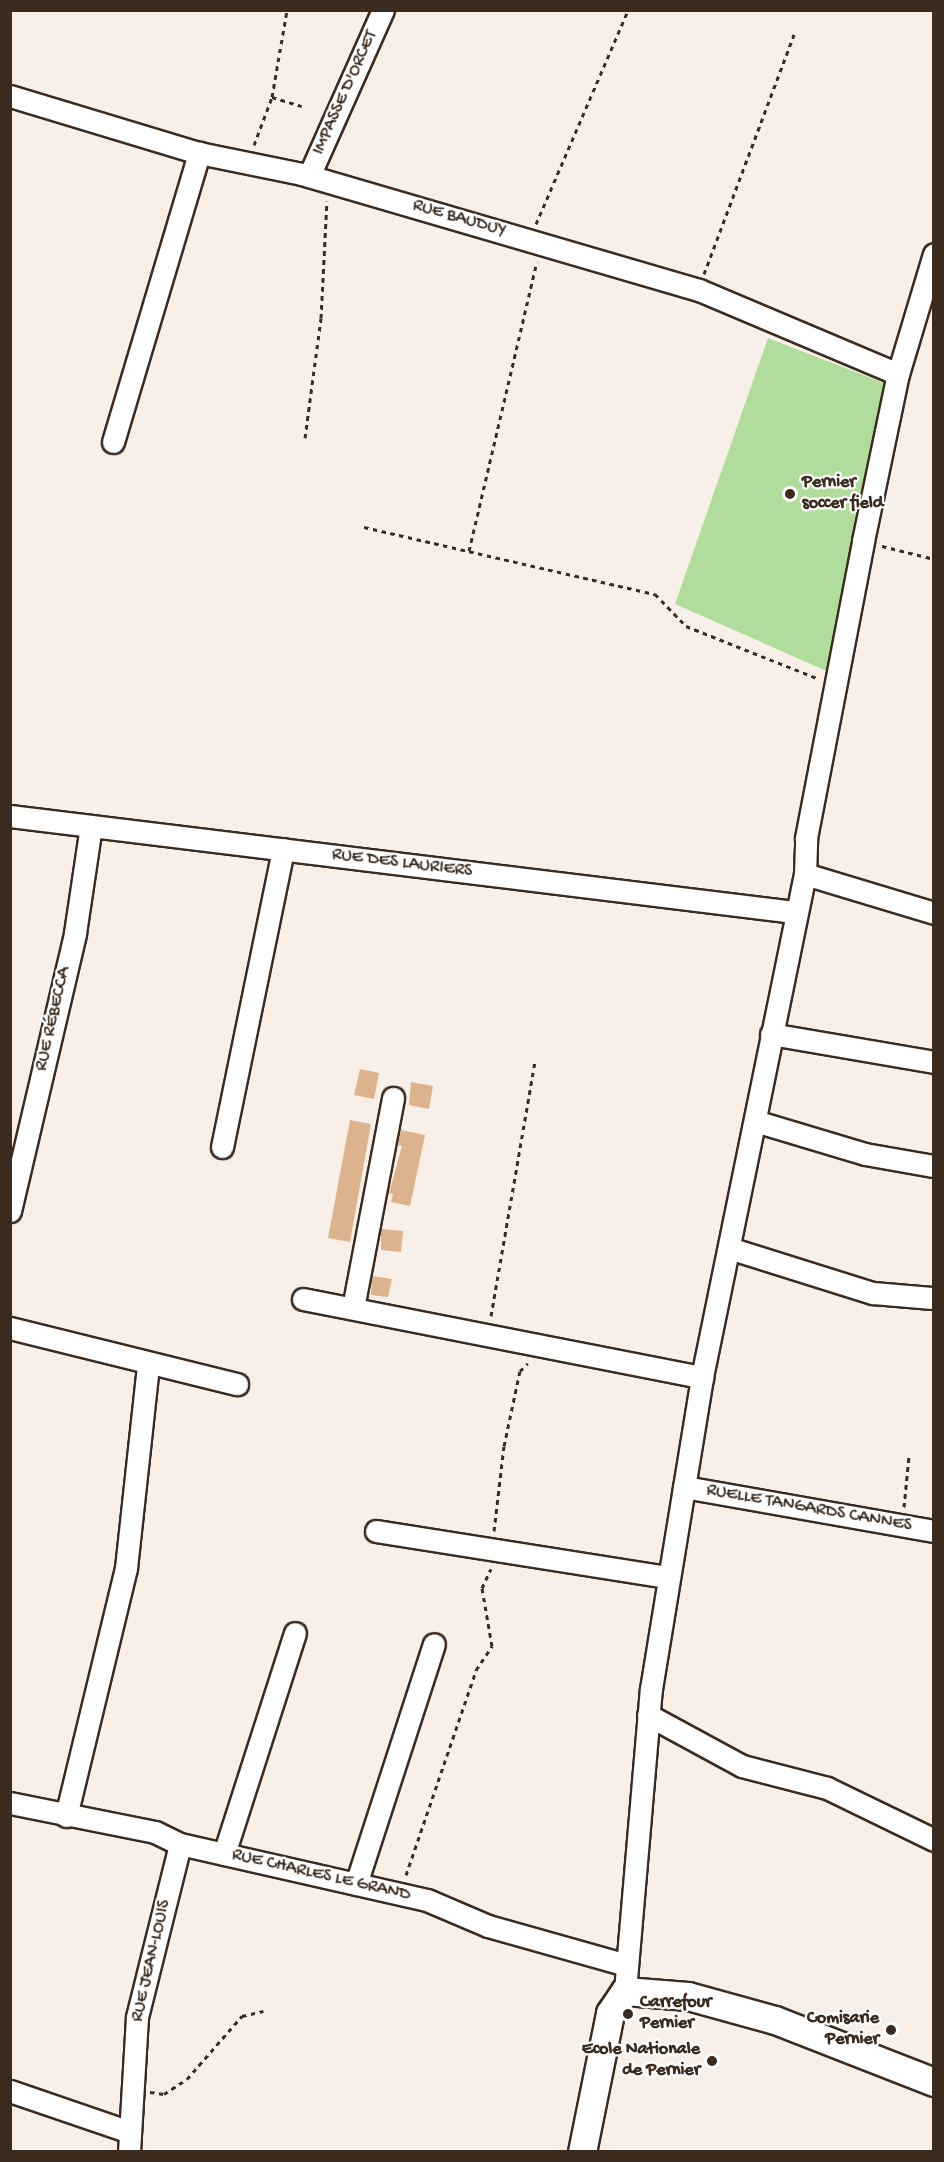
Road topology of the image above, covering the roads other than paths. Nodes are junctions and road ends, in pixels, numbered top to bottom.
1 (383, 10) edge
2 (10, 96) edge
3 (199, 153) junction
4 (319, 179) junction
5 (933, 254) edge
6 (898, 374) junction
7 (113, 442) dead end
8 (10, 816) edge
9 (91, 826) junction
10 (283, 849) junction
11 (805, 874) junction
12 (794, 912) junction
13 (933, 913) edge
14 (771, 1034) junction
15 (933, 1062) edge
16 (393, 1098) dead end
17 (755, 1120) junction
18 (222, 1147) dead end
19 (933, 1166) edge
20 (10, 1211) edge
21 (729, 1248) junction
22 (932, 1298) dead end
23 (303, 1299) dead end
24 (353, 1308) junction
25 (10, 1328) edge
26 (148, 1364) junction
27 (702, 1377) junction
28 (237, 1384) dead end
29 (684, 1487) junction
30 (376, 1531) dead end
31 (933, 1531) edge
32 (668, 1577) junction
33 (295, 1633) dead end
34 (435, 1644) dead end
35 (648, 1715) junction
36 (10, 1803) edge
37 (66, 1816) junction
38 (933, 1840) edge
39 (180, 1844) junction
40 (224, 1854) junction
41 (356, 1884) junction
42 (626, 1978) junction
43 (933, 2082) edge
44 (10, 2091) edge
45 (130, 2142) edge
46 (582, 2151) edge

1 - 4 street, IMPASSE D'ORCET
2 - 3 street, RUE BAUDUY
3 - 4 street, RUE BAUDUY
3 - 7 street
4 - 6 street, RUE BAUDUY
5 - 6 street
6 - 11 street
8 - 9 street, RUE DES LAURIERS
9 - 10 street, RUE DES LAURIERS
9 - 20 street, RUE RÉBECCA
10 - 12 street, RUE DES LAURIERS
10 - 18 street
11 - 12 street
11 - 13 street
12 - 14 street
14 - 15 street
14 - 17 street
16 - 24 street
17 - 19 street
17 - 21 street
21 - 22 street
21 - 27 street
23 - 24 street
24 - 27 street
25 - 26 street
26 - 28 street
26 - 37 street
27 - 29 street
29 - 31 street, RUELLE TANGARDS CANNES
29 - 32 street
30 - 32 street
32 - 35 street
33 - 40 street
34 - 41 street
35 - 38 street
35 - 42 street
36 - 37 street, RUE CHARLES LE GRAND
37 - 39 street, RUE CHARLES LE GRAND
39 - 40 street, RUE CHARLES LE GRAND
39 - 45 street, RUE JEAN-LOUIS
40 - 41 street, RUE CHARLES LE GRAND
41 - 42 street, RUE CHARLES LE GRAND
42 - 43 street
42 - 46 street
44 - 45 street

